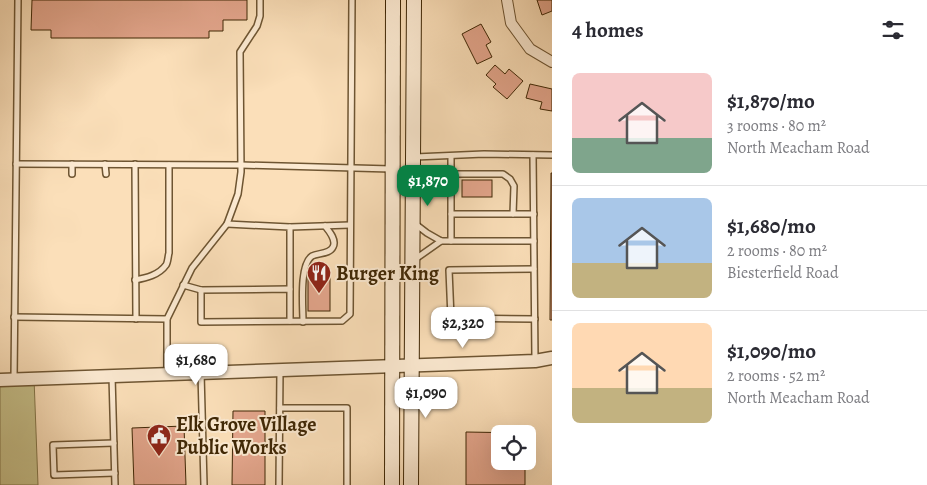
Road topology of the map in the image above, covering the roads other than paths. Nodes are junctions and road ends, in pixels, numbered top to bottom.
1 (18, 0) edge
2 (260, 0) edge
3 (352, 0) edge
4 (394, 0) edge
5 (414, 0) edge
6 (507, 0) edge
7 (552, 62) edge
8 (533, 155) junction
9 (552, 155) edge
10 (451, 156) junction
11 (414, 157) junction
12 (16, 164) junction
13 (72, 164) junction
14 (105, 164) junction
15 (135, 164) junction
16 (169, 165) junction
17 (241, 165) junction
18 (351, 167) junction
19 (392, 169) junction
20 (72, 174) dead end
21 (106, 174) dead end
22 (451, 174) junction
23 (451, 214) junction
24 (513, 214) junction
25 (534, 214) junction
26 (414, 222) junction
27 (227, 224) junction
28 (350, 225) junction
29 (326, 226) junction
30 (290, 227) junction
31 (442, 241) junction
32 (451, 241) junction
33 (534, 241) junction
34 (413, 260) junction
35 (534, 269) junction
36 (135, 280) junction
37 (183, 286) junction
38 (290, 289) junction
39 (201, 290) junction
40 (14, 317) junction
41 (136, 319) junction
42 (167, 319) junction
43 (534, 319) junction
44 (290, 321) junction
45 (303, 322) junction
46 (546, 360) edge
47 (391, 365) junction
48 (412, 365) junction
49 (280, 369) junction
50 (201, 372) junction
51 (168, 374) junction
52 (112, 376) junction
53 (14, 379) junction
54 (0, 380) edge
55 (280, 408) junction
56 (114, 443) junction
57 (115, 473) junction
58 (116, 485) edge
59 (204, 485) edge
60 (279, 485) edge
61 (347, 485) edge
62 (392, 485) edge
63 (412, 485) edge

1 - 12 lane
2 - 17 lane
3 - 18 lane
4 - 19 main road
5 - 11 main road
6 - 7 street
8 - 9 lane
8 - 10 lane
8 - 25 lane
10 - 11 lane
10 - 22 lane
11 - 26 main road
12 - 13 lane
12 - 40 lane
13 - 14 lane
13 - 20 lane
14 - 15 lane
14 - 21 lane
15 - 16 lane
15 - 36 lane
16 - 17 lane
16 - 36 lane
17 - 18 lane
17 - 27 lane
18 - 19 lane
18 - 28 lane
19 - 47 main road
22 - 23 lane
22 - 24 lane
23 - 24 lane
23 - 32 lane
24 - 25 lane
25 - 33 lane
26 - 31 lane
26 - 34 main road
27 - 30 lane
27 - 37 lane
28 - 29 lane
28 - 45 lane
29 - 30 lane
29 - 45 lane
30 - 38 lane
31 - 32 lane
31 - 34 lane
32 - 33 lane
33 - 35 lane
34 - 48 main road
35 - 43 lane
35 - 43 lane
36 - 41 lane
37 - 39 lane
37 - 42 lane
38 - 39 lane
38 - 44 lane
39 - 44 lane
40 - 41 lane
40 - 53 lane
41 - 42 lane
42 - 51 lane
43 - 46 lane
44 - 45 lane
46 - 48 street
47 - 48 street
47 - 49 street
47 - 62 main road
48 - 63 main road
49 - 50 street
49 - 55 lane
50 - 51 street
50 - 59 lane
51 - 52 street
52 - 53 street
52 - 56 lane
53 - 54 street
55 - 60 lane
55 - 61 lane
56 - 57 lane
56 - 57 lane
57 - 58 lane

